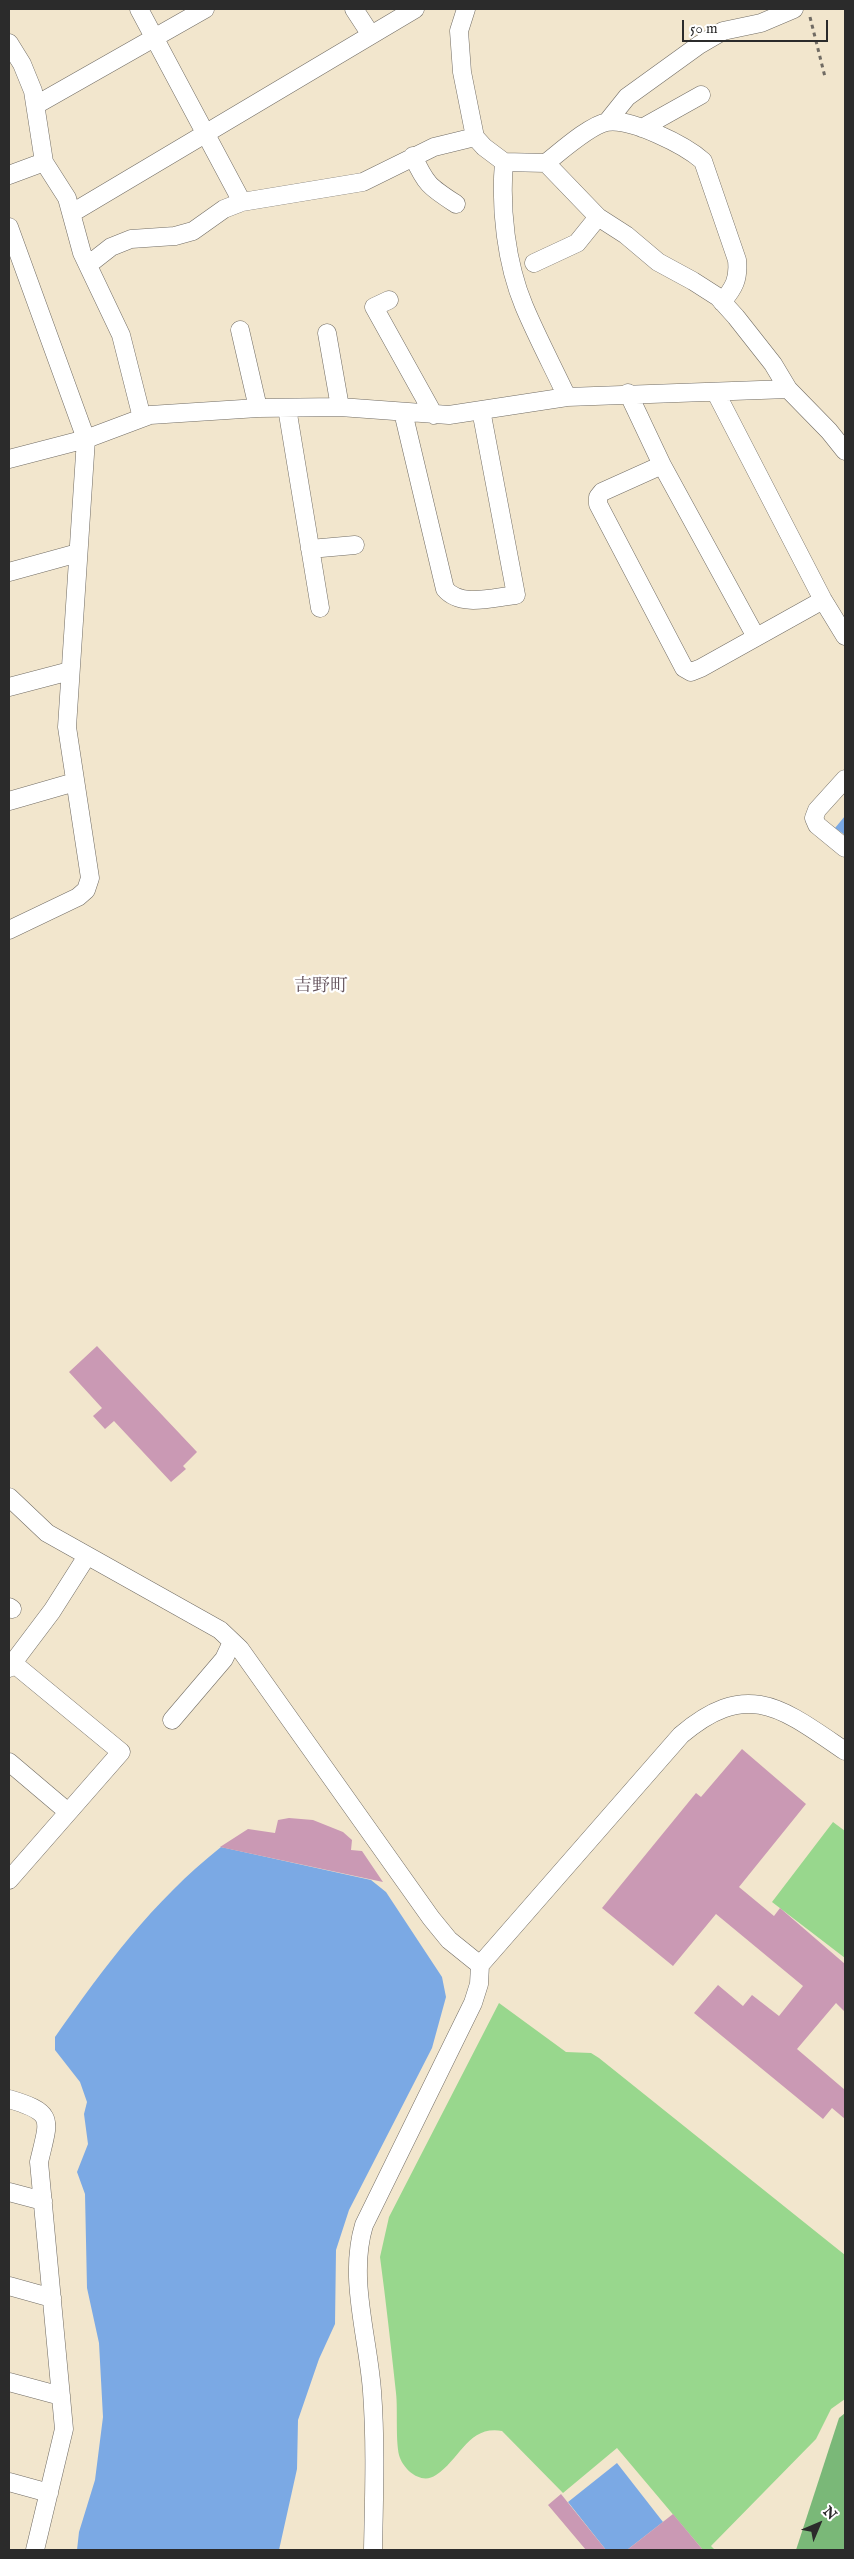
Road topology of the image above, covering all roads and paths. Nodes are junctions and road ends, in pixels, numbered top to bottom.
1 (139, 9) edge
2 (205, 9) edge
3 (354, 9) edge
4 (415, 9) edge
5 (466, 9) edge
6 (794, 9) edge
7 (808, 9) edge
8 (371, 35) junction
9 (155, 38) junction
10 (9, 42) edge
11 (825, 77) dead end
12 (700, 95) dead end
13 (36, 105) junction
14 (607, 122) junction
15 (642, 128) junction
16 (206, 133) junction
17 (475, 137) junction
18 (413, 156) junction
19 (44, 162) junction
20 (504, 162) junction
21 (546, 163) junction
22 (9, 175) edge
23 (242, 202) junction
24 (456, 204) dead end
25 (72, 213) junction
26 (598, 217) junction
27 (9, 227) edge
28 (534, 263) dead end
29 (88, 265) junction
30 (389, 300) dead end
31 (722, 302) junction
32 (240, 330) dead end
33 (327, 333) dead end
34 (788, 389) junction
35 (628, 393) junction
36 (716, 393) junction
37 (567, 397) junction
38 (340, 407) junction
39 (258, 408) junction
40 (287, 408) junction
41 (482, 410) junction
42 (403, 412) junction
43 (434, 415) junction
44 (142, 418) junction
45 (86, 439) junction
46 (845, 451) edge
47 (9, 458) edge
48 (662, 465) junction
49 (355, 545) dead end
50 (310, 549) junction
51 (78, 553) junction
52 (9, 572) edge
53 (823, 600) junction
54 (320, 608) dead end
55 (845, 636) edge
56 (756, 637) junction
57 (70, 671) junction
58 (9, 686) edge
59 (845, 780) edge
60 (75, 782) junction
61 (9, 801) edge
62 (845, 848) edge
63 (9, 930) edge
64 (9, 1496) edge
65 (87, 1556) junction
66 (232, 1642) junction
67 (11, 1666) edge
68 (172, 1720) dead end
69 (845, 1751) edge
70 (9, 1762) edge
71 (68, 1812) junction
72 (12, 1869) edge
73 (480, 1965) junction
74 (9, 2099) edge
75 (9, 2192) edge
76 (43, 2201) junction
77 (9, 2286) edge
78 (52, 2298) junction
79 (9, 2382) edge
80 (61, 2396) junction
81 (9, 2482) edge
82 (49, 2494) junction
83 (35, 2550) edge
84 (373, 2550) edge

1 - 9 street
2 - 9 street
3 - 8 street
4 - 8 street
5 - 17 street
6 - 14 street
7 - 11 path
8 - 16 street
9 - 13 street
9 - 16 street
10 - 13 street
12 - 15 street
13 - 19 street
14 - 15 street
14 - 21 street
15 - 31 street
16 - 23 street
16 - 25 street
17 - 18 street
17 - 20 street
18 - 23 street
18 - 24 street
19 - 22 street
19 - 25 street
20 - 21 street
20 - 37 street
21 - 26 street
23 - 29 street
25 - 29 street
26 - 28 street
26 - 31 street
27 - 45 street
29 - 44 street
30 - 43 street
31 - 34 street
32 - 39 street
33 - 38 street
34 - 36 street
34 - 46 street
35 - 36 street
35 - 37 street
35 - 48 street
36 - 53 street
37 - 41 street
38 - 40 street
38 - 42 street
39 - 40 street
39 - 44 street
40 - 50 street
41 - 42 street
41 - 43 street
42 - 43 street
44 - 45 street
45 - 47 street
45 - 51 street
48 - 56 street
48 - 56 street
49 - 50 street
50 - 54 street
51 - 52 street
51 - 57 street
53 - 55 street
53 - 56 street
57 - 58 street
57 - 60 street
59 - 62 street
60 - 61 street
60 - 63 street
64 - 65 street
65 - 66 street
65 - 67 street
66 - 68 street
66 - 73 street
67 - 71 street
69 - 73 street
70 - 71 street
71 - 72 street
73 - 84 street
74 - 76 street
75 - 76 street
76 - 78 street
77 - 78 street
78 - 80 street
79 - 80 street
80 - 82 street
81 - 82 street
82 - 83 street

